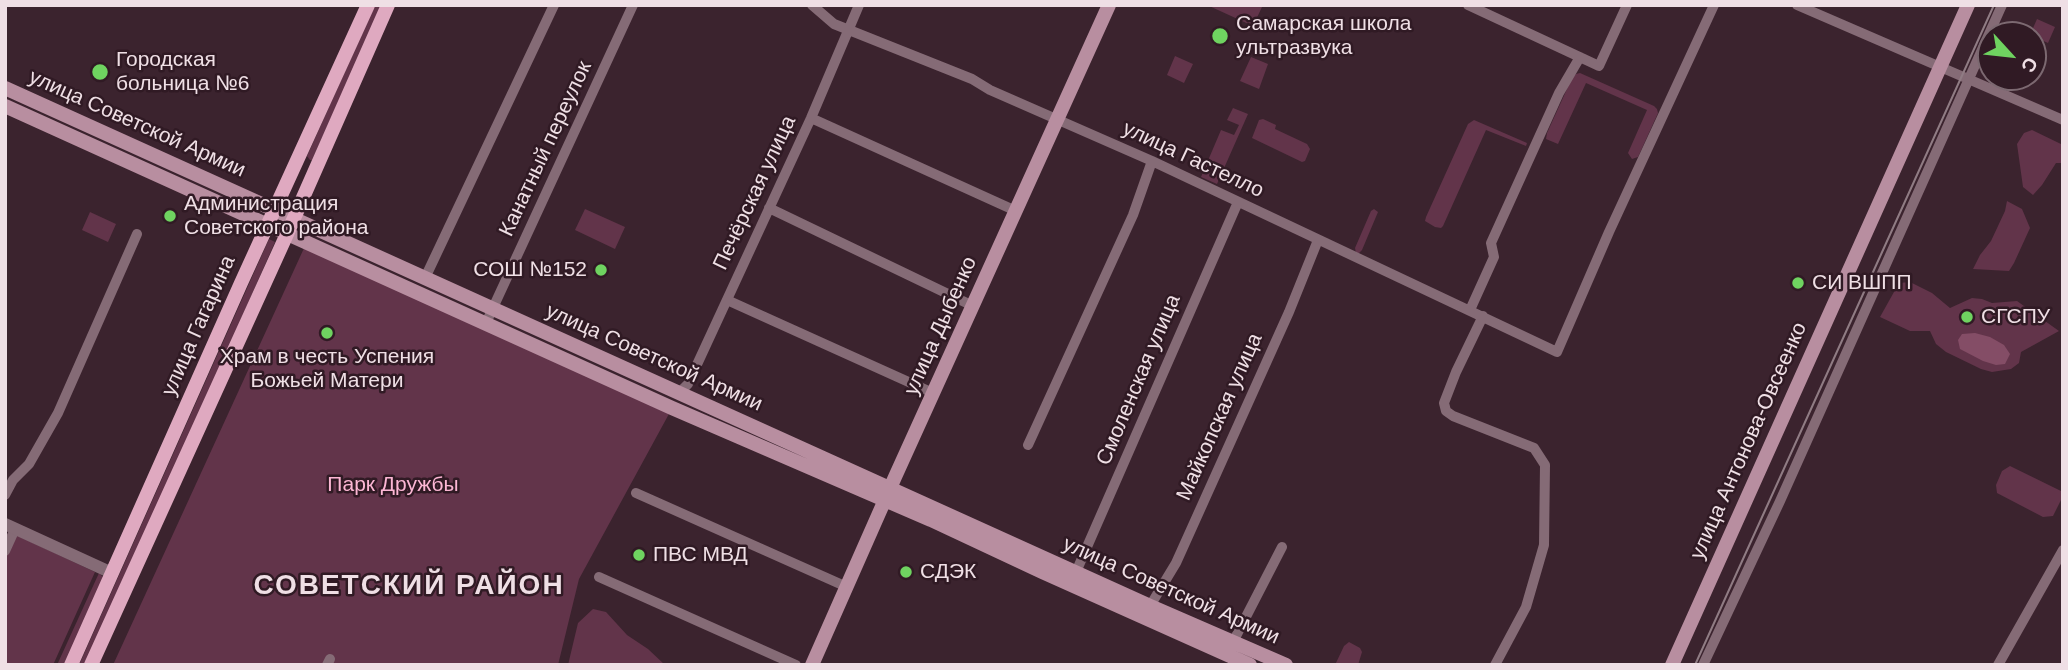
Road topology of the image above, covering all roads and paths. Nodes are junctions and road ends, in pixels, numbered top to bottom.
1 (368, 5) edge
2 (388, 5) edge
3 (554, 5) edge
4 (633, 5) edge
5 (812, 5) edge
6 (859, 5) edge
7 (1109, 5) edge
8 (1468, 5) edge
9 (1627, 5) edge
10 (1714, 5) edge
11 (1797, 5) edge
12 (1968, 5) edge
13 (2003, 5) edge
14 (848, 30) junction
15 (1580, 57) junction
16 (1941, 67) junction
17 (1970, 78) junction
18 (5, 88) edge
19 (5, 106) edge
20 (57, 111) junction
21 (811, 118) junction
22 (1058, 119) junction
23 (2063, 120) edge
24 (50, 126) junction
25 (298, 161) junction
26 (1152, 161) junction
27 (316, 169) junction
28 (1238, 202) junction
29 (769, 208) junction
30 (275, 210) junction
31 (1016, 211) junction
32 (294, 218) junction
33 (268, 224) junction
34 (137, 234) dead end
35 (287, 234) junction
36 (1318, 240) junction
37 (425, 278) junction
38 (727, 300) junction
39 (973, 306) junction
40 (492, 309) junction
41 (1470, 310) junction
42 (1483, 316) junction
43 (486, 323) junction
44 (680, 393) junction
45 (933, 393) junction
46 (672, 408) junction
47 (1028, 445) dead end
48 (636, 493) dead end
49 (887, 494) junction
50 (5, 495) edge
51 (10, 527) edge
52 (1282, 547) dead end
53 (2063, 550) edge
54 (5, 551) edge
55 (1076, 572) junction
56 (112, 573) junction
57 (599, 577) dead end
58 (847, 587) junction
59 (1150, 606) junction
60 (1232, 649) junction
61 (1676, 663) edge
62 (71, 665) edge
63 (91, 665) edge
64 (796, 665) edge
65 (812, 665) edge
66 (1250, 665) edge
67 (1286, 665) edge
68 (1495, 665) edge
69 (1703, 665) edge
70 (1998, 665) edge

1 - 25 main road, улица Гагарина
2 - 27 main road, улица Гагарина
3 - 37 street
4 - 40 street, Канатный переулок
5 - 14 street, улица Гастелло
6 - 14 street, Печёрская улица
7 - 22 main road, улица Дыбенко
8 - 15 street
9 - 15 street
10 - 42 street, улица Гастелло
11 - 16 street
12 - 16 main road, улица Антонова-Овсеенко
13 - 17 street
14 - 21 street, Печёрская улица
14 - 22 street, улица Гастелло
15 - 41 street
16 - 17 street
16 - 61 main road, улица Антонова-Овсеенко
17 - 23 street
17 - 69 street
18 - 20 main road, улица Советской Армии
19 - 24 main road, улица Советской Армии
20 - 24 main road
20 - 30 main road, улица Советской Армии
21 - 29 street, Печёрская улица
21 - 31 street
22 - 26 street, улица Гастелло
22 - 31 main road, улица Дыбенко
24 - 33 main road, улица Советской Армии
25 - 27 main road
25 - 30 main road, улица Гагарина
26 - 28 street, улица Гастелло
26 - 47 street
27 - 32 main road, улица Гагарина
28 - 36 street, улица Гастелло
28 - 55 street, Смоленская улица
29 - 38 street, Печёрская улица
29 - 39 street
30 - 32 main road, улица Советской Армии
30 - 33 main road, улица Гагарина
31 - 39 main road, улица Дыбенко
32 - 35 main road, улица Гагарина
32 - 37 main road, улица Советской Армии
33 - 35 main road, улица Советской Армии
33 - 56 main road, улица Гагарина
34 - 50 street
35 - 43 main road, улица Советской Армии
35 - 63 main road, улица Гагарина
36 - 41 street, улица Гастелло
36 - 59 street, Майкопская улица
37 - 40 main road, улица Советской Армии
38 - 44 street, Печёрская улица
38 - 45 street
39 - 45 main road, улица Дыбенко
40 - 43 street, Канатный переулок
40 - 44 main road, улица Советской Армии
41 - 42 street, улица Гастелло
42 - 68 street
43 - 46 main road, улица Советской Армии
44 - 46 main road
44 - 49 main road, улица Советской Армии
45 - 49 main road, улица Дыбенко
46 - 49 main road, улица Советской Армии
48 - 58 street
49 - 55 main road, улица Советской Армии
49 - 58 main road, улица Дыбенко
49 - 60 main road, улица Советской Армии
51 - 54 street
51 - 56 street
52 - 60 street
53 - 70 street
55 - 59 main road, улица Советской Армии
56 - 62 main road, улица Гагарина
57 - 64 street
58 - 65 main road, улица Дыбенко
59 - 60 main road, улица Советской Армии
60 - 66 main road, улица Советской Армии
60 - 67 main road, улица Советской Армии

